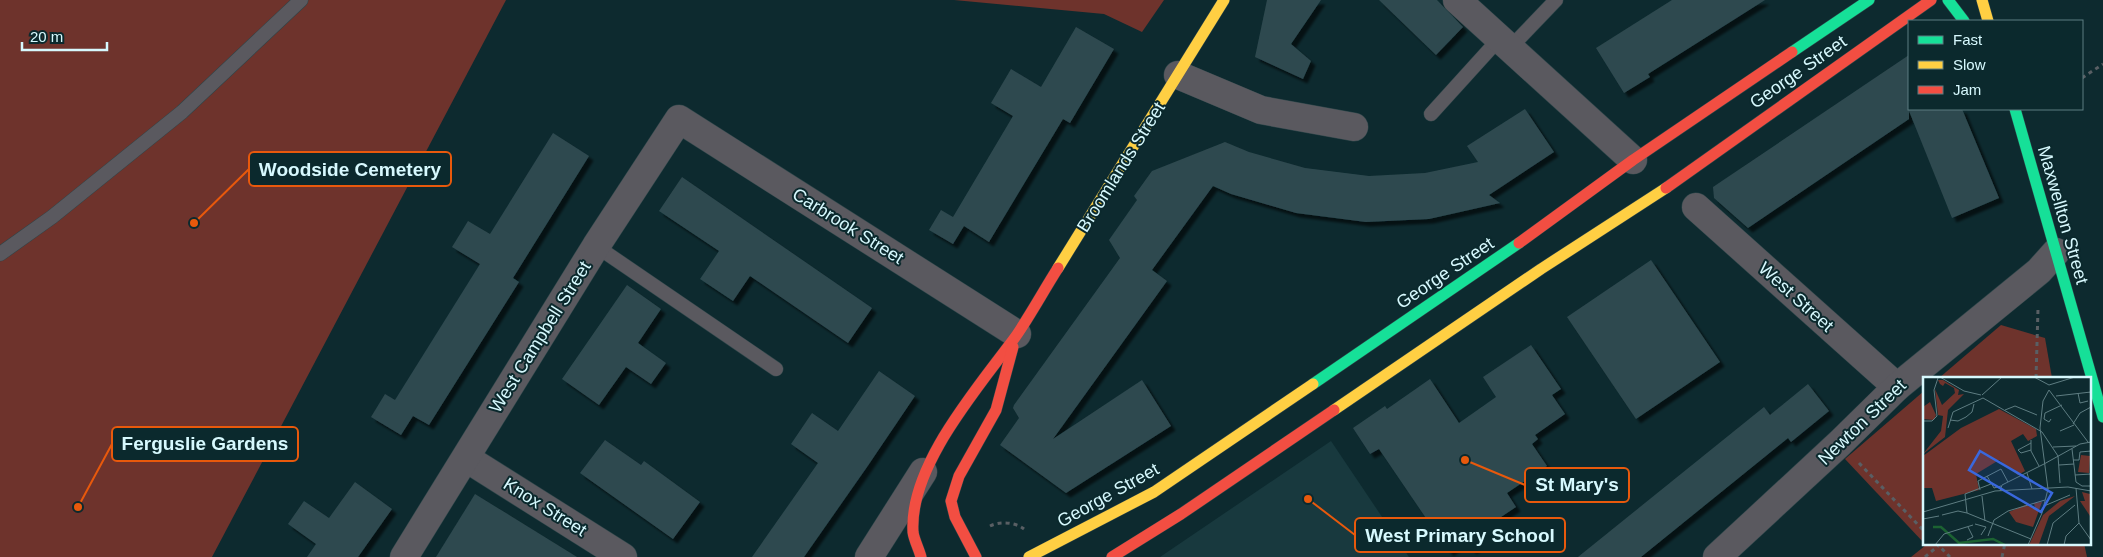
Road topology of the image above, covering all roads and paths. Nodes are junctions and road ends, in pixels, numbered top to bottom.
1 (301, 0) edge
2 (1224, 0) edge
3 (1457, 0) edge
4 (1556, 0) edge
5 (1869, 0) edge
6 (1931, 0) edge
7 (1948, 0) edge
8 (1982, 0) edge
9 (1963, 20) edge
10 (1988, 20) edge
11 (1505, 44) junction
12 (2103, 64) edge
13 (1178, 74) junction
14 (2083, 77) edge
15 (2015, 110) edge
16 (1431, 114) dead end
17 (679, 119) joint
18 (1354, 127) dead end
19 (1633, 160) junction
20 (1696, 207) dead end
21 (596, 246) junction
22 (0, 254) edge
23 (2048, 262) junction
24 (1017, 334) junction
25 (776, 369) dead end
26 (2036, 377) edge
27 (1897, 387) junction
28 (2101, 404) edge
29 (1840, 443) junction
30 (466, 458) junction
31 (927, 465) junction
32 (1923, 530) edge
33 (1937, 544) edge
34 (2005, 544) edge
35 (404, 557) edge
36 (623, 557) edge
37 (869, 557) edge
38 (921, 557) edge
39 (976, 557) edge
40 (1029, 557) edge
41 (1112, 557) edge
42 (1717, 557) edge
43 (1925, 557) edge
44 (1950, 557) edge
45 (2002, 557) edge

1 - 22 lane
2 - 13 main road, Broomlands Street
3 - 11 street
4 - 11 lane
5 - 19 main road, George Street
6 - 41 main road, George Street
7 - 9 main road
8 - 10 main road
11 - 16 lane
11 - 19 street
12 - 14 path
13 - 18 street
13 - 24 main road, Broomlands Street
15 - 23 main road, Maxwellton Street
17 - 21 street, West Campbell Street
17 - 24 street, Carbrook Street
19 - 40 main road, George Street
20 - 27 street, West Street
21 - 25 lane
21 - 30 street, West Campbell Street
23 - 26 path
23 - 27 street, Newton Street
23 - 28 main road, Maxwellton Street
24 - 31 main road, Broomlands Street
24 - 39 main road, Broomlands Street
27 - 29 street, Newton Street
29 - 32 path
29 - 42 street, Newton Street
30 - 35 street, West Campbell Street
30 - 36 street, Knox Street
31 - 37 street, Broomlands Street
31 - 38 main road, Broomlands Street
33 - 43 path
33 - 44 path
34 - 45 path

